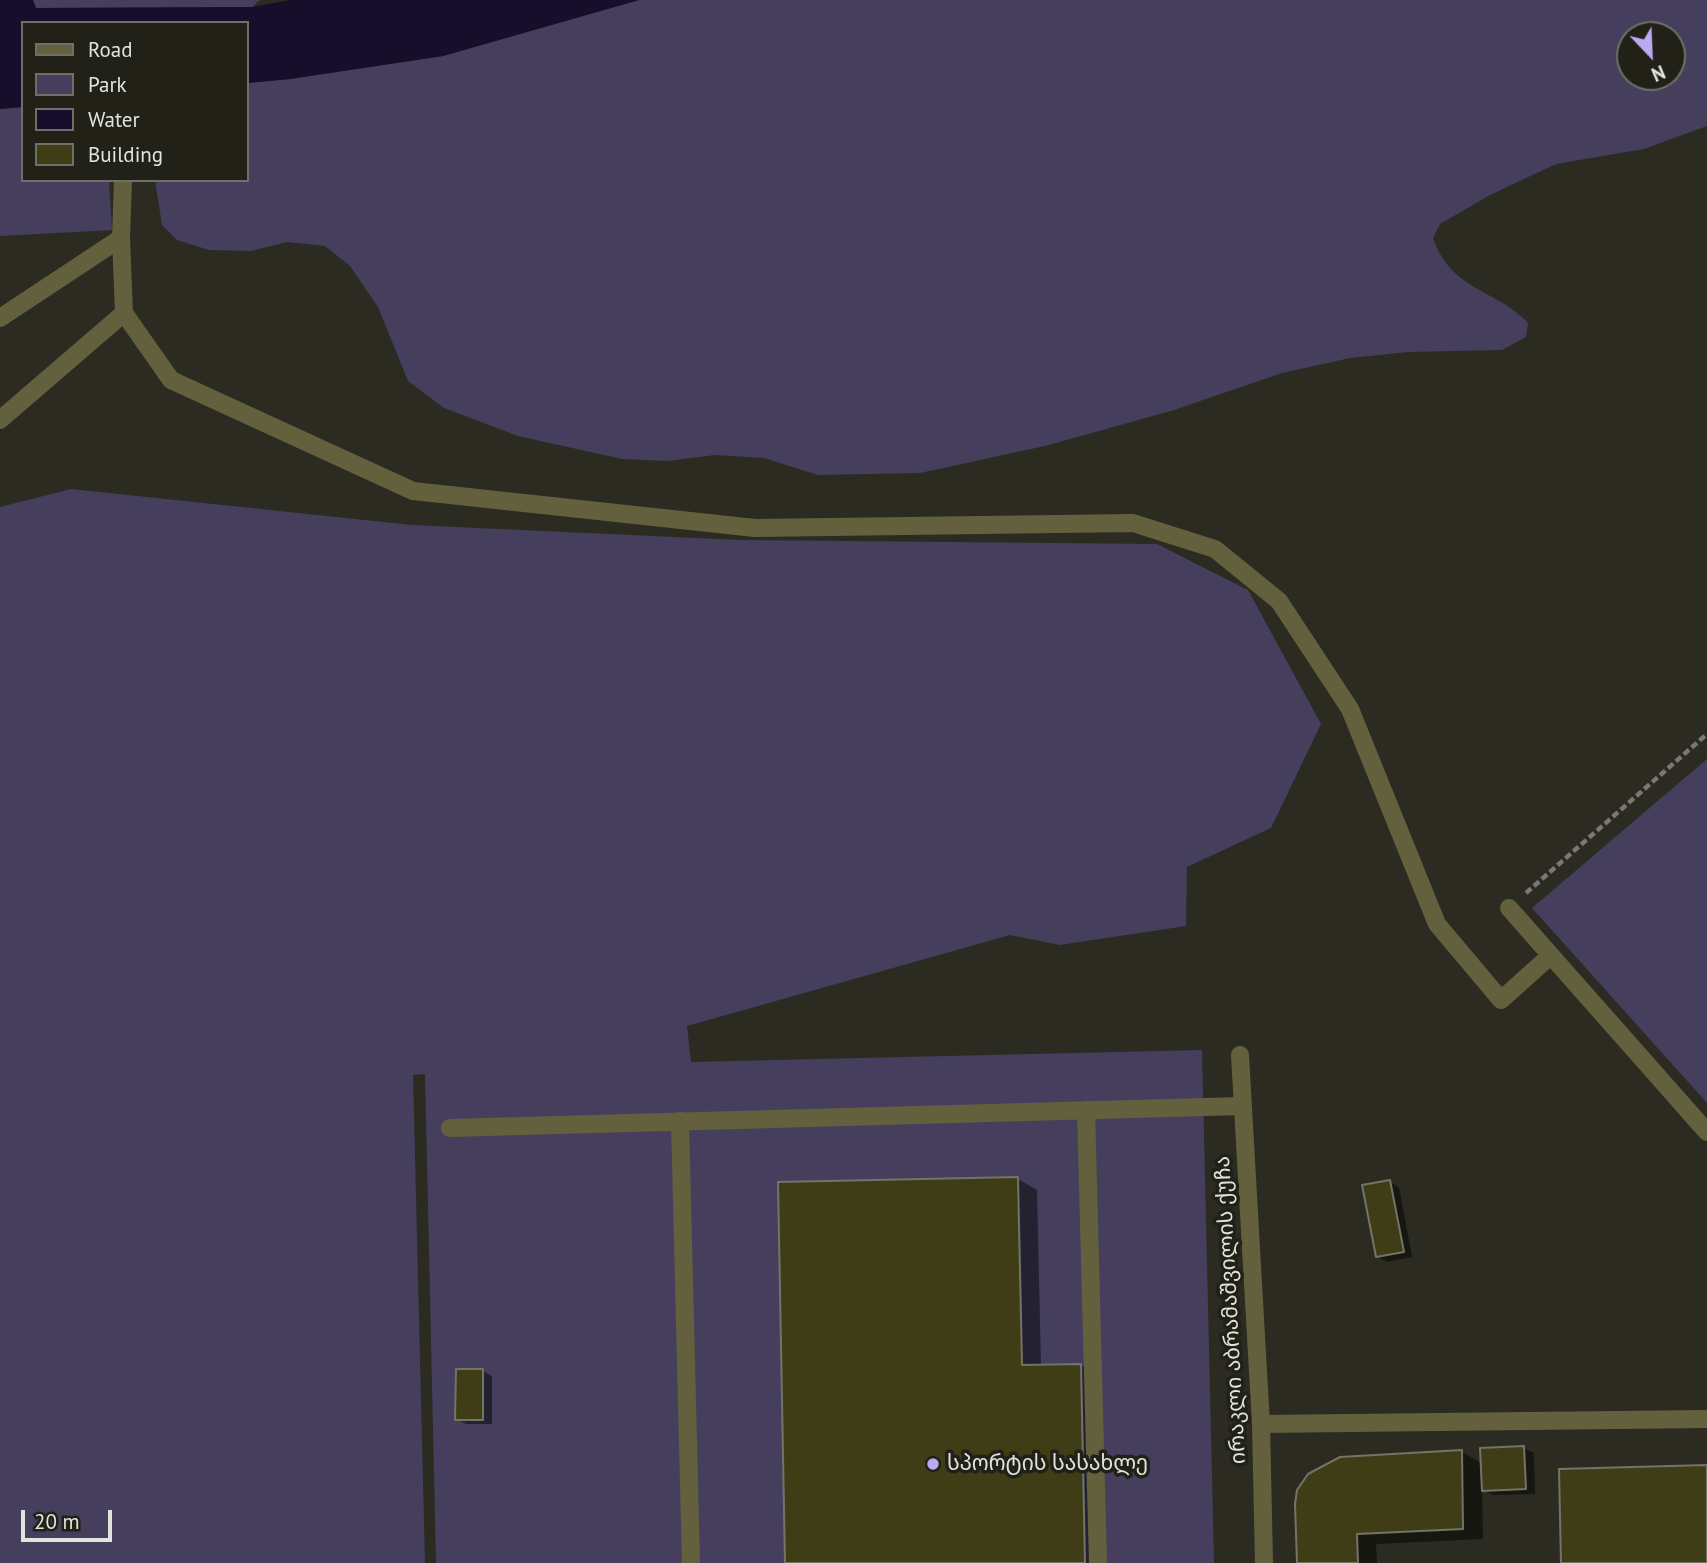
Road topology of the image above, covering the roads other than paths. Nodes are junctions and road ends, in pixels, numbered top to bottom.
1 (123, 182) edge
2 (121, 238) junction
3 (124, 313) junction
4 (0, 318) edge
5 (0, 420) edge
6 (1509, 908) road end
7 (1550, 956) junction
8 (1240, 1055) dead end
9 (1242, 1106) junction
10 (1086, 1110) junction
11 (680, 1121) junction
12 (450, 1128) dead end
13 (1707, 1132) edge
14 (1707, 1419) edge
15 (1261, 1424) junction
16 (691, 1563) edge
17 (1098, 1563) edge
18 (1265, 1563) edge

1 - 2 street
2 - 3 street
2 - 4 street
3 - 5 street
3 - 7 street
6 - 7 street
7 - 13 street
8 - 9 street, ირაკლი აბრამაშვილის ქუჩა
9 - 10 street
9 - 15 street, ირაკლი აბრამაშვილის ქუჩა
10 - 11 street
10 - 17 street
11 - 12 street
11 - 16 street
14 - 15 street
15 - 18 street, ირაკლი აბრამაშვილის ქუჩა

